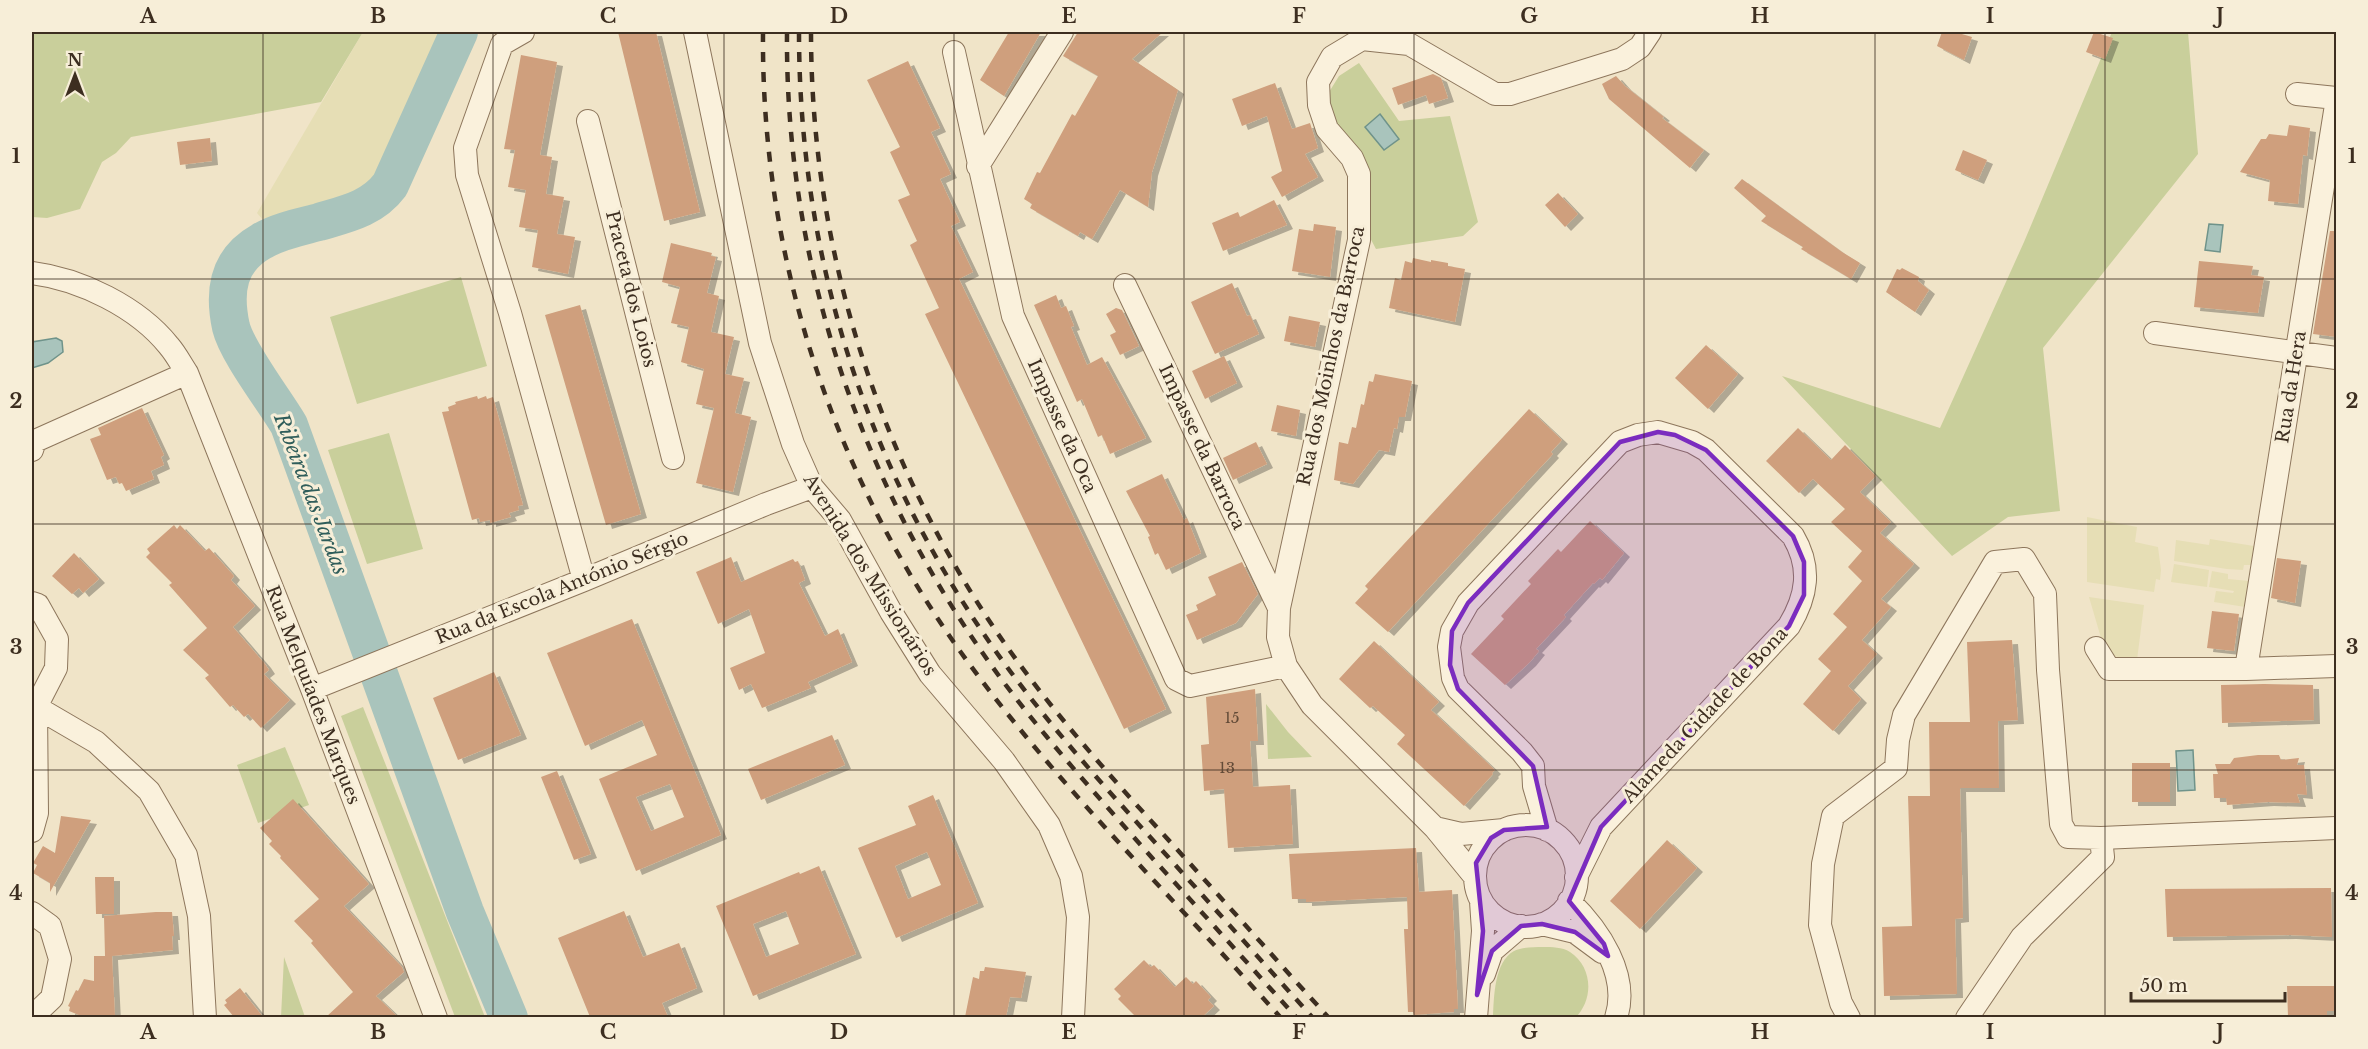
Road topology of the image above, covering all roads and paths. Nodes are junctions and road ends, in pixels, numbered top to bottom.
1 (523, 32) edge
2 (695, 32) edge
3 (1062, 32) edge
4 (1650, 32) edge
5 (954, 52) dead end
6 (2298, 94) dead end
7 (2337, 98) edge
8 (2337, 105) edge
9 (588, 122) dead end
10 (978, 166) junction
11 (32, 273) edge
12 (1125, 285) dead end
13 (2155, 333) dead end
14 (2296, 352) junction
15 (2337, 358) edge
16 (187, 373) junction
17 (32, 450) edge
18 (673, 458) dead end
19 (812, 487) junction
20 (585, 580) junction
21 (32, 603) edge
22 (1279, 608) junction
23 (2096, 648) dead end
24 (1286, 666) junction
25 (2337, 666) edge
26 (2246, 669) junction
27 (312, 689) junction
28 (34, 708) edge
29 (1534, 786) junction
30 (1600, 826) junction
31 (1435, 828) junction
32 (1510, 828) junction
33 (2337, 828) edge
34 (32, 831) edge
35 (1551, 832) junction
36 (2101, 838) junction
37 (1576, 877) junction
38 (1474, 878) junction
39 (1481, 901) junction
40 (1569, 901) junction
41 (32, 913) edge
42 (1532, 925) junction
43 (1608, 956) junction
44 (1477, 1006) edge
45 (1845, 1010) edge
46 (32, 1017) edge
47 (205, 1017) edge
48 (436, 1017) edge
49 (1073, 1017) edge
50 (1616, 1017) edge
51 (1967, 1017) edge

1 - 20 street
2 - 19 street, Avenida dos Missionários
3 - 10 street
4 - 22 street, Rua dos Moinhos da Barroca
5 - 10 street, Impasse da Oca
6 - 7 street
8 - 14 street, Rua da Hera
9 - 18 street, Praceta dos Loios
10 - 24 street, Impasse da Oca
11 - 16 street, Rua Melquíades Marques
12 - 22 street, Impasse da Barroca
13 - 14 street
14 - 15 street
14 - 26 street, Rua da Hera
16 - 17 street
16 - 27 street, Rua Melquíades Marques
19 - 20 street, Rua da Escola António Sérgio
19 - 49 street, Avenida dos Missionários
20 - 27 street, Rua da Escola António Sérgio
21 - 28 street
22 - 24 street, Rua dos Moinhos da Barroca
23 - 26 street
24 - 31 street, Rua dos Moinhos da Barroca
25 - 26 street
27 - 48 street, Rua Melquíades Marques
28 - 34 street
28 - 47 street
29 - 30 street, Alameda Cidade de Bona
29 - 32 street
29 - 35 street, Alameda Cidade de Bona
30 - 35 street
30 - 37 street, Alameda Cidade de Bona
31 - 32 street
31 - 38 street, Rua dos Moinhos da Barroca
32 - 35 street
32 - 38 street
33 - 36 street
35 - 37 street
36 - 45 street
36 - 51 street
37 - 40 street
38 - 39 street
39 - 42 street
39 - 44 street
40 - 42 street
40 - 43 street
41 - 46 street
42 - 43 street
42 - 44 street
43 - 50 street

